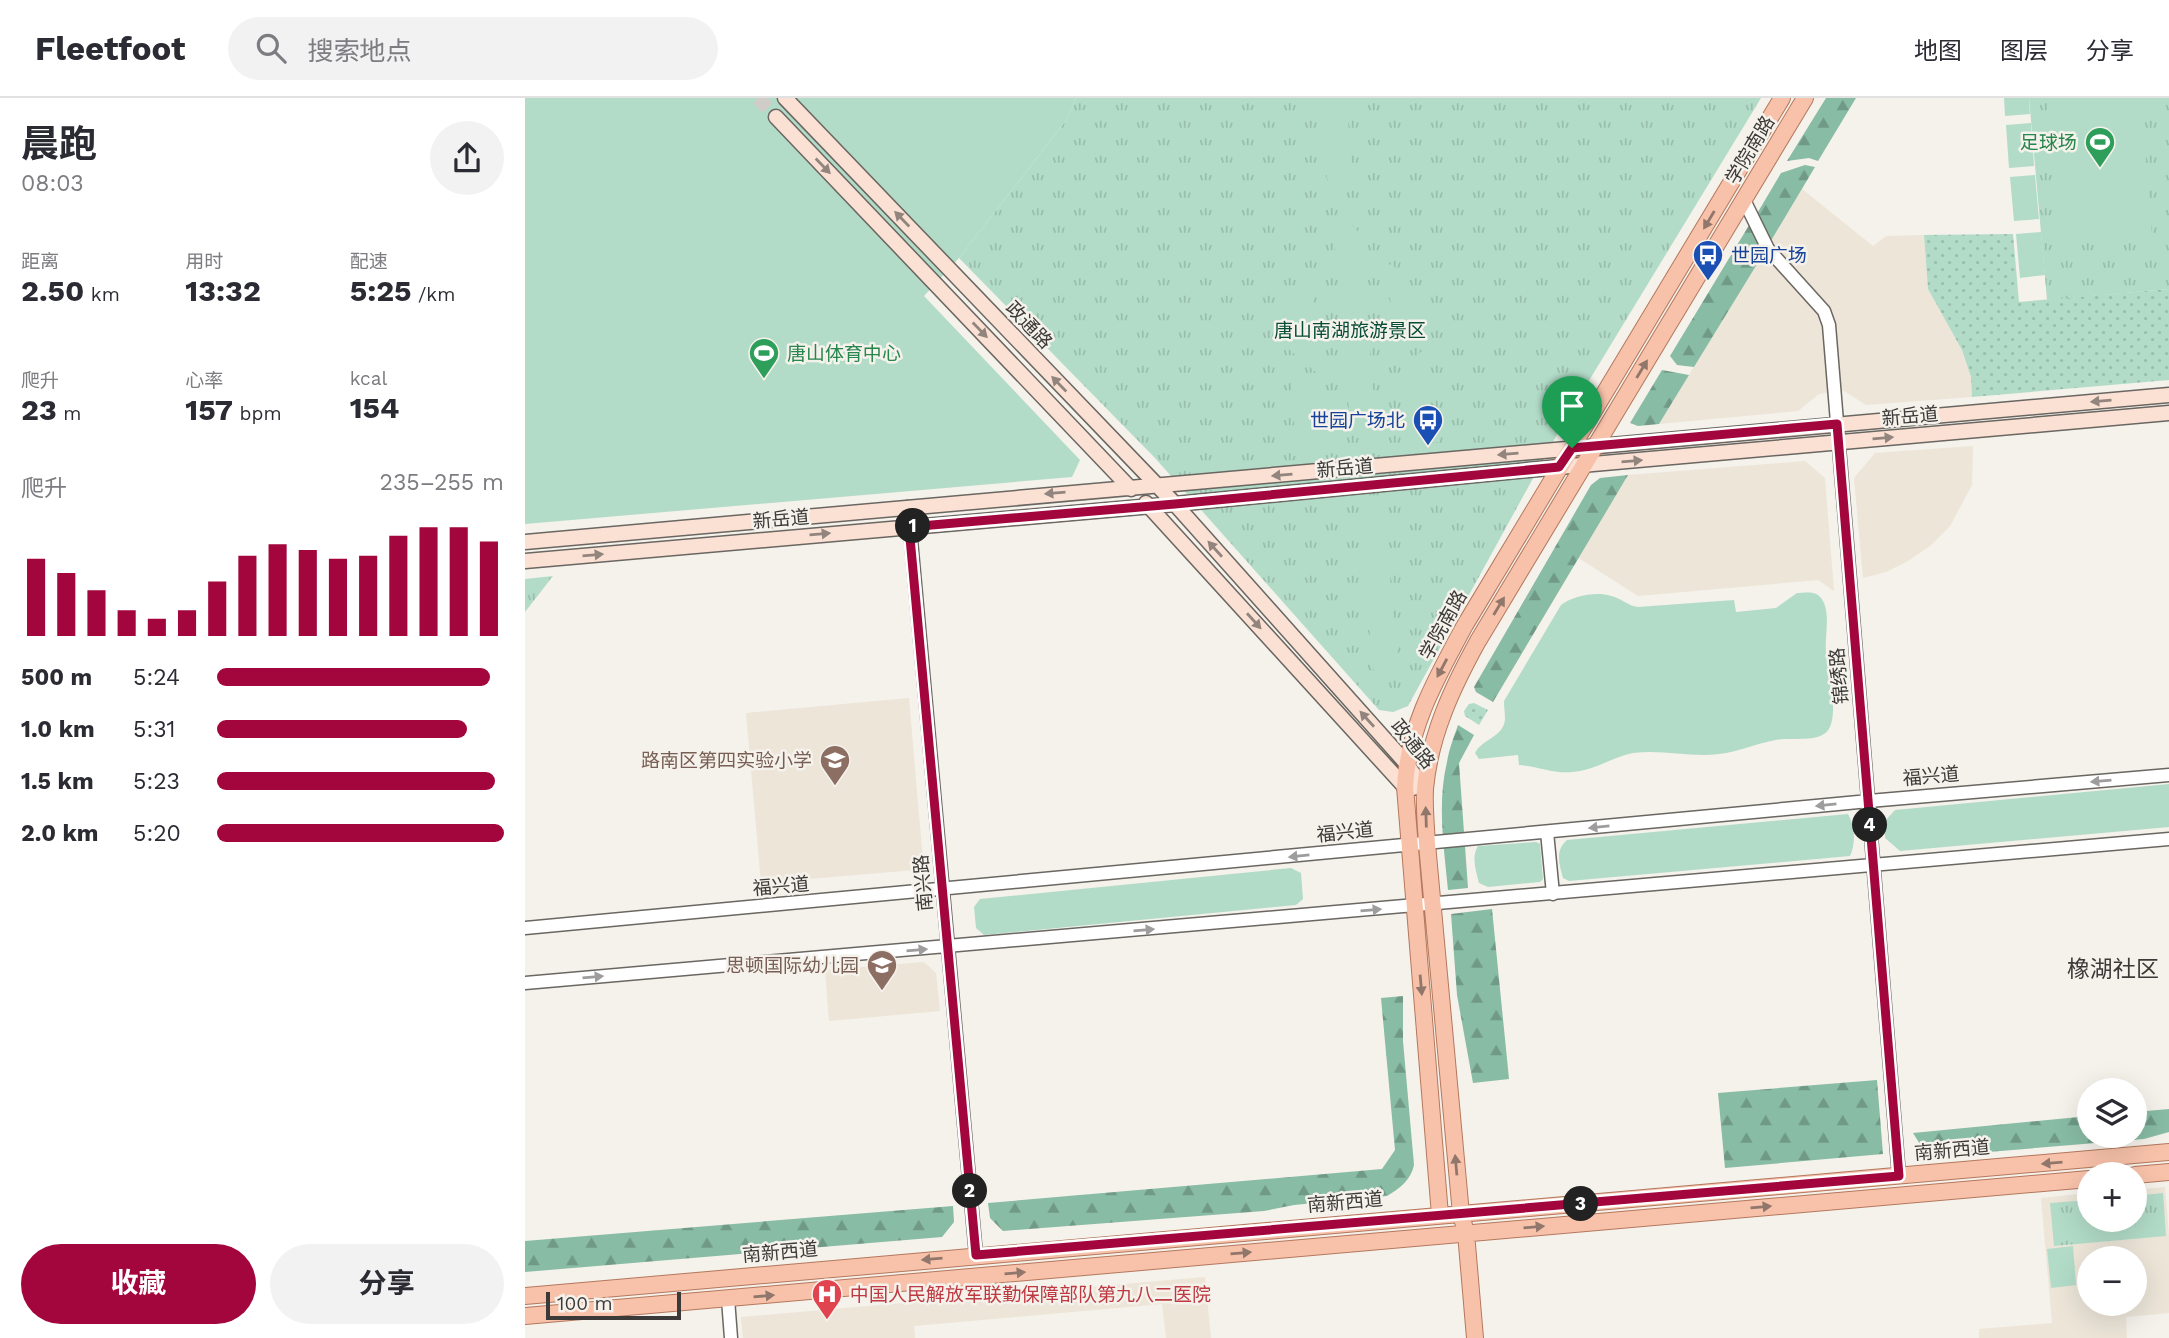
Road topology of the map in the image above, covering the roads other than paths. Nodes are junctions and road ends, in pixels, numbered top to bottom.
1 (785, 98) edge
2 (1782, 98) edge
3 (1805, 98) edge
4 (776, 117) tunnel mouth
5 (1744, 201) junction
6 (967, 288) junction
7 (955, 304) junction
8 (2169, 395) edge
9 (2169, 412) edge
10 (1837, 424) junction
11 (1839, 442) junction
12 (1596, 445) junction
13 (1572, 448) junction
14 (1585, 465) junction
15 (1559, 467) junction
16 (1158, 486) junction
17 (1129, 487) junction
18 (1175, 504) junction
19 (1149, 505) junction
20 (908, 507) junction
21 (909, 527) junction
22 (525, 542) edge
23 (525, 561) edge
24 (1406, 763) junction
25 (2169, 775) edge
26 (1405, 787) junction
27 (1425, 791) junction
28 (1869, 801) junction
29 (1547, 832) junction
30 (2169, 839) edge
31 (1427, 844) junction
32 (1409, 845) junction
33 (1874, 865) junction
34 (943, 890) junction
35 (1553, 894) junction
36 (1432, 904) junction
37 (1414, 906) junction
38 (525, 928) edge
39 (948, 947) junction
40 (525, 983) edge
41 (2169, 1152) edge
42 (2169, 1172) edge
43 (2147, 1174) edge
44 (1899, 1176) junction
45 (2077, 1180) edge
46 (1461, 1214) junction
47 (1440, 1215) junction
48 (1466, 1233) junction
49 (976, 1255) junction
50 (525, 1296) edge
51 (728, 1299) junction
52 (525, 1316) edge
53 (731, 1338) edge
54 (1475, 1338) edge

6 -> 1 main road, 政通路
2 -> 13 main road, 学院南路
3 - 5 main road, 学院南路
4 -> 7 main road, 政通路
5 - 10 street, 锦绣路
12 -> 5 main road, 学院南路
6 - 7 main road
16 -> 6 main road, 政通路
7 -> 17 main road, 政通路
8 -> 10 main road, 新岳道
11 -> 9 main road, 新岳道
10 - 11 street, 锦绣路
10 - 12 main road, 新岳道
14 -> 11 main road, 新岳道
11 - 28 street, 锦绣路
12 - 13 main road, 新岳道
12 - 14 main road, 学院南路
13 - 15 main road, 学院南路
13 -> 16 main road, 新岳道
14 - 15 main road, 新岳道
27 -> 14 main road, 学院南路
15 - 18 main road, 新岳道
15 -> 24 main road, 学院南路
16 - 17 main road, 新岳道
16 - 18 main road, 政通路
17 - 19 main road, 政通路
17 -> 20 main road, 新岳道
18 - 19 main road, 新岳道
24 -> 18 main road, 政通路
19 - 21 main road, 新岳道
19 -> 26 main road, 政通路
20 - 21 street, 南兴路
20 - 22 main road, 新岳道
23 -> 21 main road, 新岳道
21 - 34 street, 南兴路
24 - 26 main road, 学院南路
24 - 27 main road, 政通路
25 -> 28 street, 福兴道
26 - 27 main road, 政通路
26 - 32 main road, 学院南路
31 -> 27 main road, 学院南路
28 -> 29 street, 福兴道
28 - 33 street, 锦绣路
29 - 31 street, 福兴道
29 - 35 street
30 - 33 street
31 - 32 street, 福兴道
31 - 36 main road, 学院南路
32 -> 34 street, 福兴道
32 - 37 main road, 学院南路
33 - 35 street
33 - 44 street, 锦绣路
34 - 38 street, 福兴道
34 - 39 street, 南兴路
35 - 36 street
36 - 37 street
46 -> 36 main road, 学院南路
39 -> 37 street
37 -> 47 main road, 学院南路
40 -> 39 street
39 - 49 street, 南兴路
41 -> 44 main road, 南新西道
42 - 43 main road
44 - 46 main road, 南新西道
48 -> 45 main road
46 - 47 main road, 南新西道
46 - 48 main road, 学院南路
47 - 48 main road
47 - 49 main road, 南新西道
51 -> 48 main road
48 - 54 main road, 学院南路
49 -> 50 main road, 南新西道
51 - 52 main road
51 - 53 street

